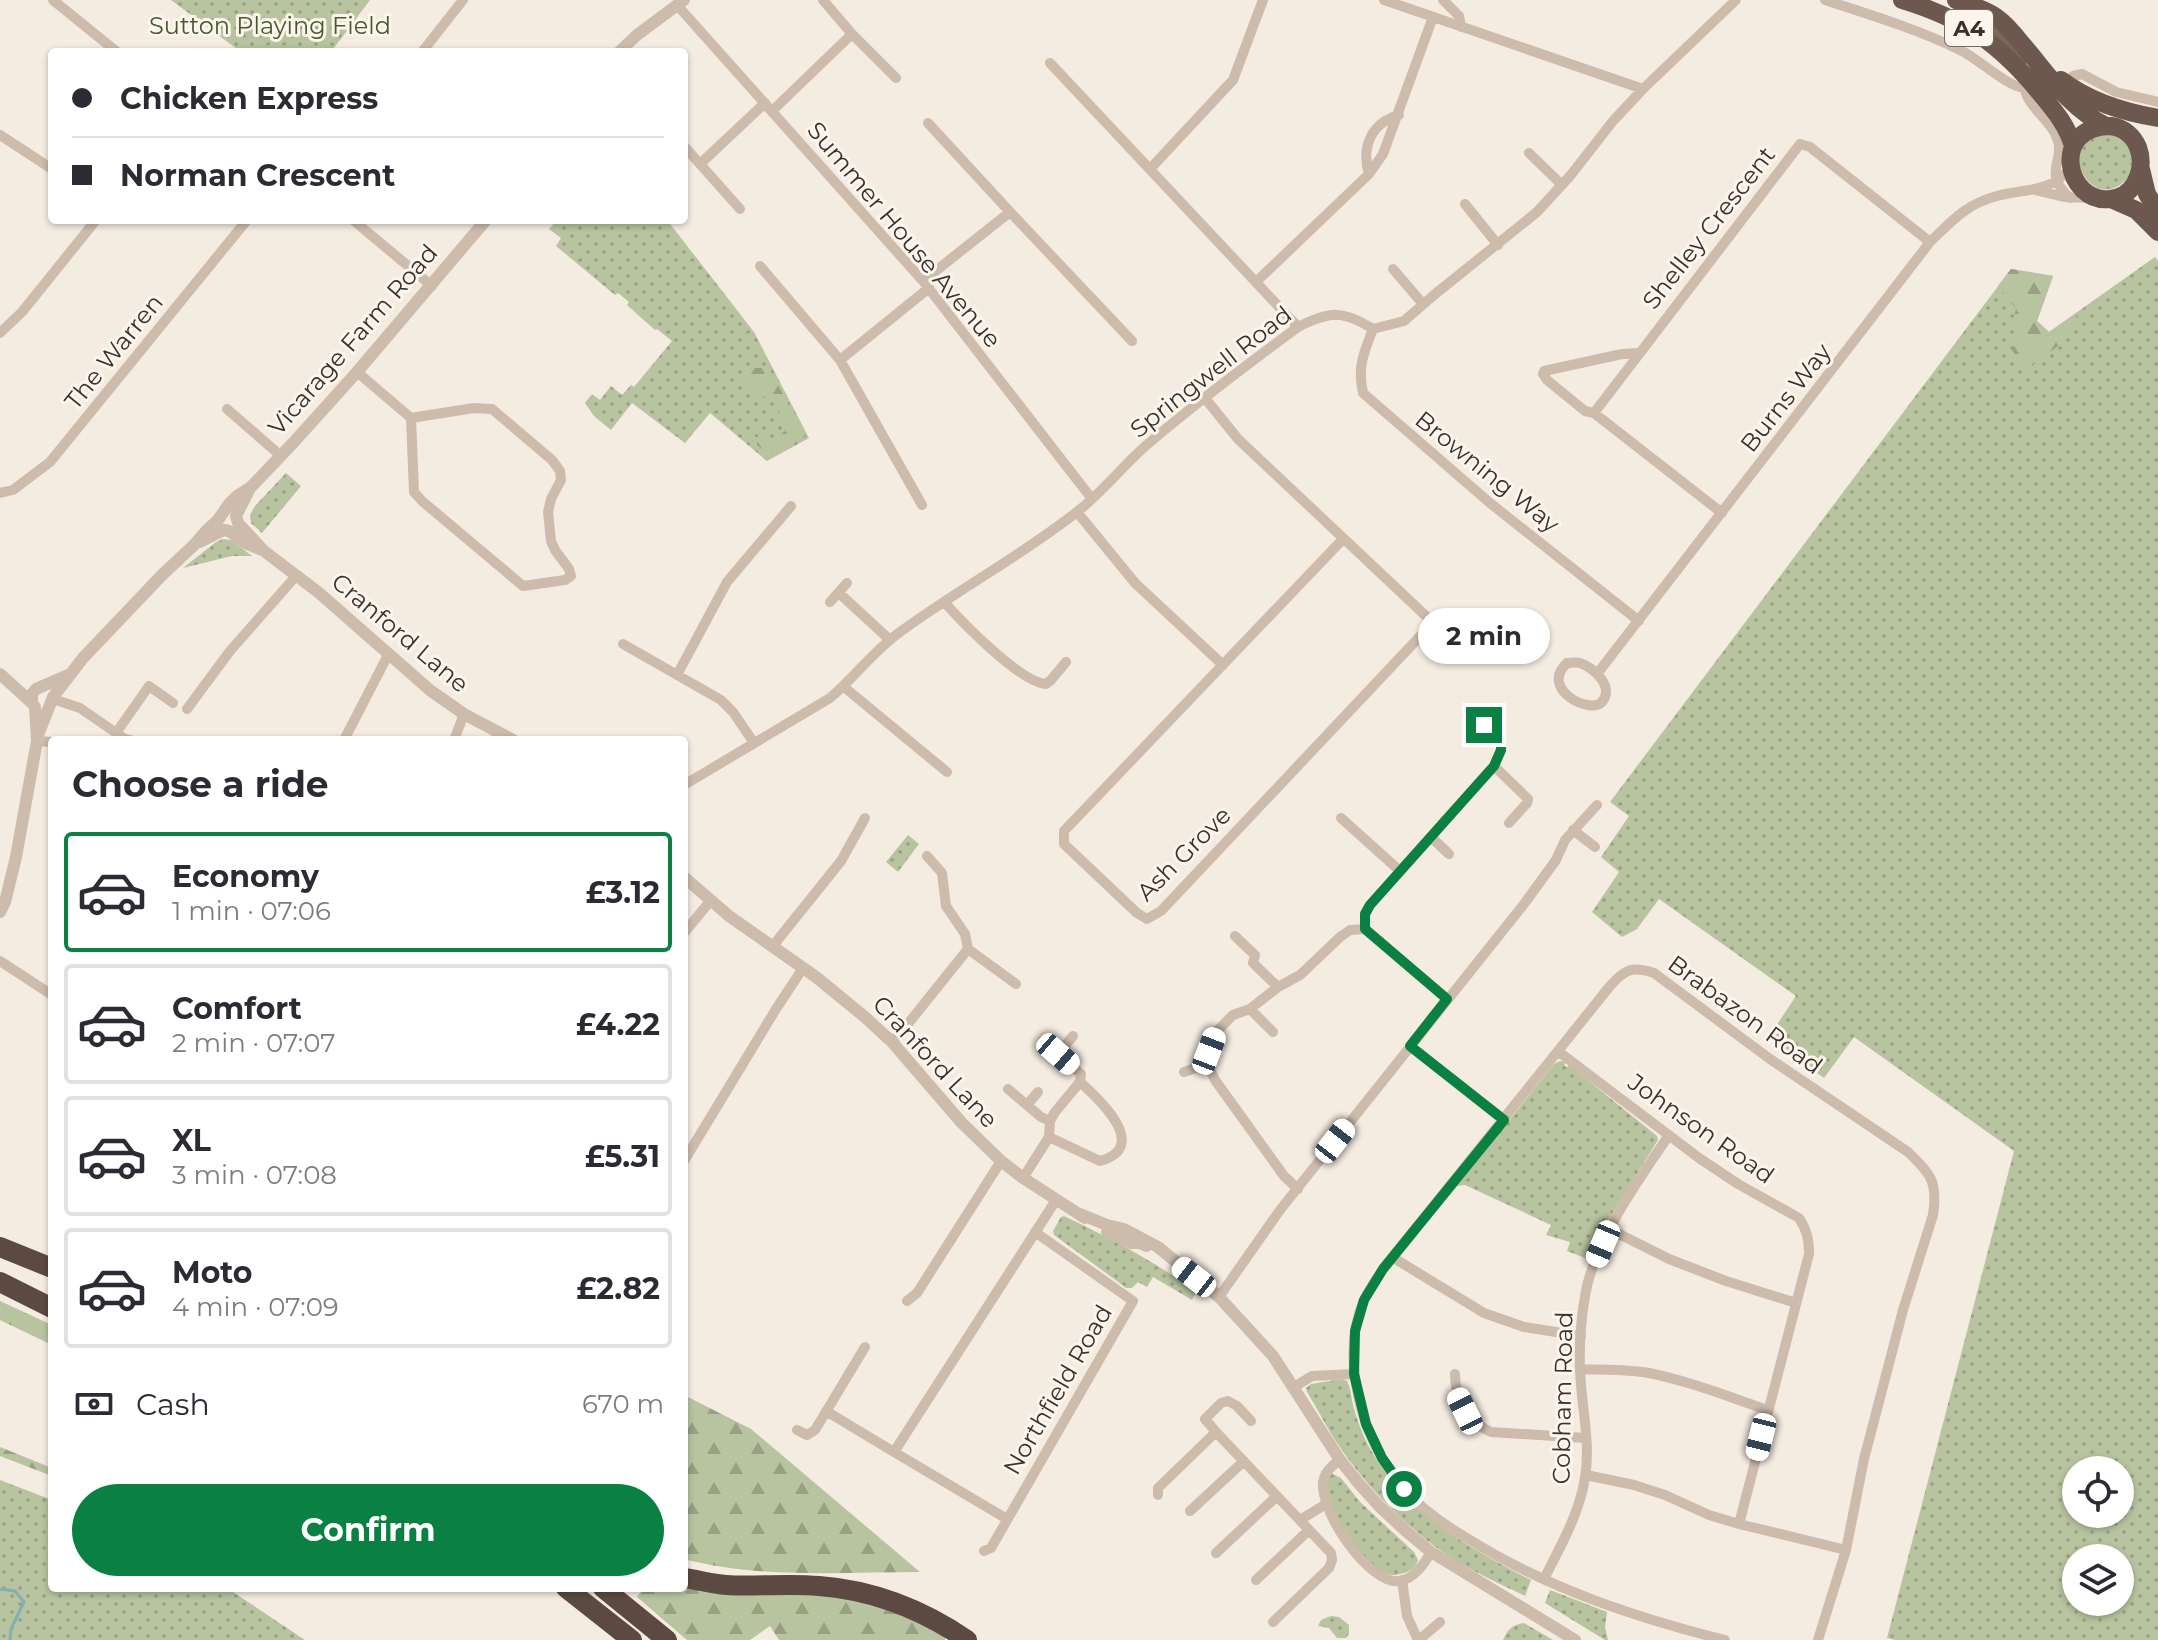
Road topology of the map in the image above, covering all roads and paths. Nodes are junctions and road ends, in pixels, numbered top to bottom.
1 (53, 0) edge
2 (463, 0) edge
3 (823, 0) edge
4 (1263, 0) edge
5 (1384, 0) edge
6 (1416, 0) edge
7 (1443, 0) edge
8 (1736, 0) edge
9 (1825, 0) edge
10 (1902, 0) edge
11 (1956, 0) edge
12 (680, 2) edge
13 (1398, 5) junction
14 (1979, 5) edge
15 (1433, 17) junction
16 (1461, 27) junction
17 (852, 34) junction
18 (112, 48) edge
19 (425, 48) edge
20 (623, 48) edge
21 (1050, 63) dead end
22 (2030, 77) junction
23 (896, 78) dead end
24 (2064, 88) junction
25 (1643, 89) junction
26 (2158, 102) edge
27 (768, 107) junction
28 (1399, 115) junction
29 (2158, 118) edge
30 (928, 123) dead end
31 (2111, 126) junction
32 (2158, 131) edge
33 (0, 135) edge
34 (2073, 146) junction
35 (2158, 148) edge
36 (688, 150) edge
37 (1529, 153) dead end
38 (700, 164) junction
39 (2141, 164) junction
40 (48, 166) edge
41 (1150, 169) junction
42 (1369, 174) junction
43 (2061, 174) junction
44 (1562, 185) junction
45 (2035, 190) junction
46 (2070, 198) junction
47 (2103, 198) junction
48 (1465, 204) dead end
49 (740, 209) dead end
50 (2158, 211) edge
51 (1010, 212) junction
52 (93, 224) edge
53 (244, 224) edge
54 (358, 224) edge
55 (483, 224) edge
56 (2158, 232) edge
57 (1930, 242) junction
58 (1498, 245) junction
59 (760, 266) dead end
60 (1393, 269) dead end
61 (1257, 281) junction
62 (926, 285) junction
63 (432, 286) junction
64 (1423, 304) junction
65 (1298, 327) junction
66 (1373, 329) junction
67 (0, 333) edge
68 (1132, 341) dead end
69 (1638, 353) junction
70 (840, 360) junction
71 (357, 372) junction
72 (1204, 397) junction
73 (227, 409) dead end
74 (1594, 413) junction
75 (411, 418) junction
76 (281, 456) junction
77 (0, 493) edge
78 (1092, 499) junction
79 (922, 505) dead end
80 (791, 506) dead end
81 (1077, 512) junction
82 (1722, 513) junction
83 (228, 522) junction
84 (1343, 539) junction
85 (296, 576) junction
86 (847, 583) dead end
87 (839, 593) junction
88 (830, 602) dead end
89 (945, 603) junction
90 (1639, 621) junction
91 (890, 640) junction
92 (623, 644) dead end
93 (388, 655) junction
94 (1066, 662) dead end
95 (1223, 665) junction
96 (1597, 674) junction
97 (2, 675) edge
98 (677, 675) junction
99 (844, 687) junction
100 (43, 698) junction
101 (173, 703) dead end
102 (187, 709) dead end
103 (464, 714) junction
104 (1484, 725) dead end
105 (116, 733) junction
106 (122, 736) edge
107 (346, 736) edge
108 (456, 736) edge
109 (505, 736) edge
110 (37, 738) junction
111 (48, 741) edge
112 (754, 743) junction
113 (1494, 766) junction
114 (947, 772) dead end
115 (688, 783) edge
116 (1597, 805) dead end
117 (865, 818) dead end
118 (1341, 818) dead end
119 (1509, 823) dead end
120 (1573, 830) junction
121 (1431, 837) junction
122 (1595, 847) dead end
123 (1449, 854) dead end
124 (927, 856) dead end
125 (1400, 871) junction
126 (688, 880) edge
127 (711, 900) junction
128 (0, 912) edge
129 (688, 928) edge
130 (1365, 929) junction
131 (1235, 936) dead end
132 (772, 947) junction
133 (968, 949) junction
134 (0, 961) edge
135 (803, 968) junction
136 (1016, 984) dead end
137 (1278, 987) junction
138 (48, 992) edge
139 (1447, 999) junction
140 (1250, 1009) junction
141 (1273, 1032) dead end
142 (1073, 1036) dead end
143 (1043, 1041) dead end
144 (892, 1042) junction
145 (1410, 1046) junction
146 (1559, 1052) junction
147 (1058, 1054) junction
148 (1207, 1064) junction
149 (1184, 1072) dead end
150 (1080, 1082) junction
151 (1008, 1089) dead end
152 (1038, 1092) dead end
153 (1027, 1105) junction
154 (1504, 1120) junction
155 (1050, 1121) junction
156 (1669, 1135) junction
157 (1049, 1137) junction
158 (688, 1154) edge
159 (1001, 1161) junction
160 (1023, 1178) junction
161 (1298, 1189) junction
162 (1056, 1200) junction
163 (1609, 1229) junction
164 (1035, 1232) junction
165 (0, 1247) edge
166 (1392, 1257) junction
167 (48, 1266) edge
168 (0, 1272) edge
169 (0, 1282) edge
170 (48, 1291) edge
171 (1219, 1297) junction
172 (907, 1301) dead end
173 (1796, 1303) junction
174 (48, 1306) edge
175 (1581, 1336) junction
176 (865, 1347) dead end
177 (1580, 1369) junction
178 (1354, 1374) junction
179 (1455, 1374) dead end
180 (1294, 1387) junction
181 (1768, 1410) junction
182 (826, 1411) junction
183 (1251, 1421) dead end
184 (797, 1430) dead end
185 (1216, 1432) junction
186 (1586, 1438) junction
187 (894, 1452) junction
188 (1340, 1460) junction
189 (1244, 1461) junction
190 (1586, 1475) junction
191 (1158, 1495) dead end
192 (1277, 1496) junction
193 (1326, 1504) junction
194 (1190, 1511) dead end
195 (1007, 1519) junction
196 (1300, 1520) junction
197 (1739, 1524) junction
198 (1309, 1530) junction
199 (1846, 1550) junction
200 (984, 1551) dead end
201 (1431, 1552) junction
202 (1216, 1553) dead end
203 (688, 1579) edge
204 (1544, 1579) junction
205 (1256, 1580) dead end
206 (1402, 1580) junction
207 (571, 1592) edge
208 (608, 1592) edge
209 (1273, 1622) dead end
210 (1440, 1622) dead end
211 (632, 1640) edge
212 (667, 1640) edge
213 (967, 1640) edge
214 (1418, 1640) edge
215 (1575, 1640) edge
216 (1725, 1640) edge
217 (1818, 1640) edge

1 - 18 street
2 - 19 street
3 - 17 street
4 - 41 street
5 - 13 street
6 - 13 street
7 - 16 street
8 - 25 street
9 - 22 street
10 - 22 highway, A4
11 - 14 highway, A4
12 - 20 street
12 - 27 street, Summer House Avenue
13 - 15 street
14 - 22 highway, A4
15 - 16 street
15 - 28 street
16 - 25 street
17 - 23 street
17 - 27 street
21 - 41 street
22 - 24 highway, A4
22 - 34 highway, A4
22 - 43 street
24 - 26 street
24 - 29 highway
24 - 31 highway, A4
25 - 44 street
27 - 38 street
27 - 62 street, Summer House Avenue
28 - 42 street
28 - 42 street
30 - 51 street
31 - 32 highway
31 - 34 highway
31 - 39 highway
33 - 40 street
34 - 43 highway
35 - 39 highway
36 - 38 street
37 - 44 street
38 - 49 street
39 - 47 highway
39 - 50 highway
41 - 61 street
42 - 61 street
43 - 45 street, Burns Way
43 - 46 street
43 - 47 highway
44 - 58 street
45 - 46 street, Burns Way
45 - 57 street, Burns Way
46 - 47 street, Burns Way
47 - 56 highway
48 - 58 street
51 - 62 street
51 - 68 street
52 - 67 street
53 - 77 street, The Warren
54 - 63 street
55 - 63 street, Vicarage Farm Road
57 - 69 street, Shelley Crescent
57 - 82 street, Burns Way
58 - 64 street
59 - 70 street
60 - 64 street
61 - 65 street
62 - 70 street
62 - 78 street, Summer House Avenue
63 - 71 street, Vicarage Farm Road
64 - 66 street
65 - 66 street, Springwell Road
65 - 72 street, Springwell Road
66 - 90 street, Browning Way
69 - 74 street, Shelley Crescent
69 - 74 street
70 - 79 street
71 - 75 street
71 - 76 street, Vicarage Farm Road
72 - 78 street, Springwell Road
72 - 84 street, Ash Grove
73 - 76 street
74 - 82 street
75 - 75 street
76 - 83 street, Vicarage Farm Road
78 - 81 street, Springwell Road
80 - 98 street
81 - 89 street, Springwell Road
81 - 95 street
82 - 90 street, Burns Way
83 - 85 street, Cranford Lane
83 - 100 street, Vicarage Farm Road
84 - 95 street, Ash Grove
84 - 95 street, Ash Grove
85 - 93 street, Cranford Lane
85 - 102 street
86 - 87 street
87 - 88 street
87 - 91 street
89 - 91 street, Springwell Road
89 - 94 street
90 - 96 street, Burns Way
91 - 99 street, Springwell Road
92 - 98 street
93 - 103 street, Cranford Lane
93 - 107 street
96 - 96 street
97 - 100 street
98 - 112 street
99 - 112 street, Springwell Road
99 - 114 street
100 - 105 street
100 - 110 street
101 - 105 street
103 - 108 street
103 - 109 street, Cranford Lane
104 - 113 street
105 - 106 street
110 - 111 street
110 - 128 street
112 - 115 street, Springwell Road
113 - 119 street
113 - 121 street
116 - 120 street
117 - 132 street
118 - 125 street
120 - 122 street
120 - 139 street
121 - 123 street
121 - 125 street
124 - 133 street
125 - 130 street
126 - 127 street, Cranford Lane
127 - 129 street
127 - 132 street, Cranford Lane
130 - 137 street
130 - 139 street
131 - 137 street
132 - 135 street, Cranford Lane
133 - 136 street
133 - 144 street
134 - 138 street
135 - 144 street, Cranford Lane
135 - 158 street
137 - 140 street
139 - 145 street
140 - 141 street
140 - 148 street
142 - 147 street
143 - 147 street
144 - 159 street, Cranford Lane
145 - 154 street
145 - 161 street
146 - 154 street, Brabazon Road
146 - 156 street, Johnson Road
146 - 199 street, Brabazon Road
147 - 150 street
148 - 149 street
148 - 161 street
150 - 155 street
150 - 157 street
151 - 153 street
152 - 153 street
153 - 155 street
154 - 166 street, Brabazon Road
155 - 157 street
156 - 163 street, Cobham Road
156 - 173 street, Johnson Road
157 - 160 street
159 - 160 street, Cranford Lane
159 - 172 street
160 - 162 street, Cranford Lane
161 - 171 street
162 - 164 street
162 - 171 street, Cranford Lane
163 - 173 street
163 - 175 street, Cobham Road
164 - 187 street
164 - 195 street, Northfield Road
165 - 167 highway
166 - 175 street
166 - 178 street, Brabazon Road
168 - 170 highway
169 - 174 highway
171 - 180 street, Cranford Lane
173 - 181 street, Johnson Road
175 - 177 street, Cobham Road
176 - 182 street
177 - 181 street
177 - 186 street, Cobham Road
178 - 180 street
178 - 204 street, Brabazon Road
179 - 186 street
180 - 188 street, Cranford Lane
181 - 197 street, Johnson Road
182 - 184 street
182 - 187 street
183 - 185 street
185 - 189 street
185 - 191 street
186 - 190 street, Cobham Road
187 - 195 street
188 - 193 street
188 - 201 street, Cranford Lane
189 - 192 street
189 - 194 street
190 - 197 street
190 - 204 street, Cobham Road
192 - 196 street
192 - 202 street
193 - 196 street
193 - 206 street
195 - 200 street, Northfield Road
196 - 198 street
197 - 199 street
198 - 205 street
198 - 209 street
199 - 217 street, Brabazon Road
201 - 206 street
201 - 215 street, Cranford Lane
203 - 213 highway
204 - 216 street, Brabazon Road
206 - 214 street
207 - 211 highway
208 - 212 highway
210 - 214 street

